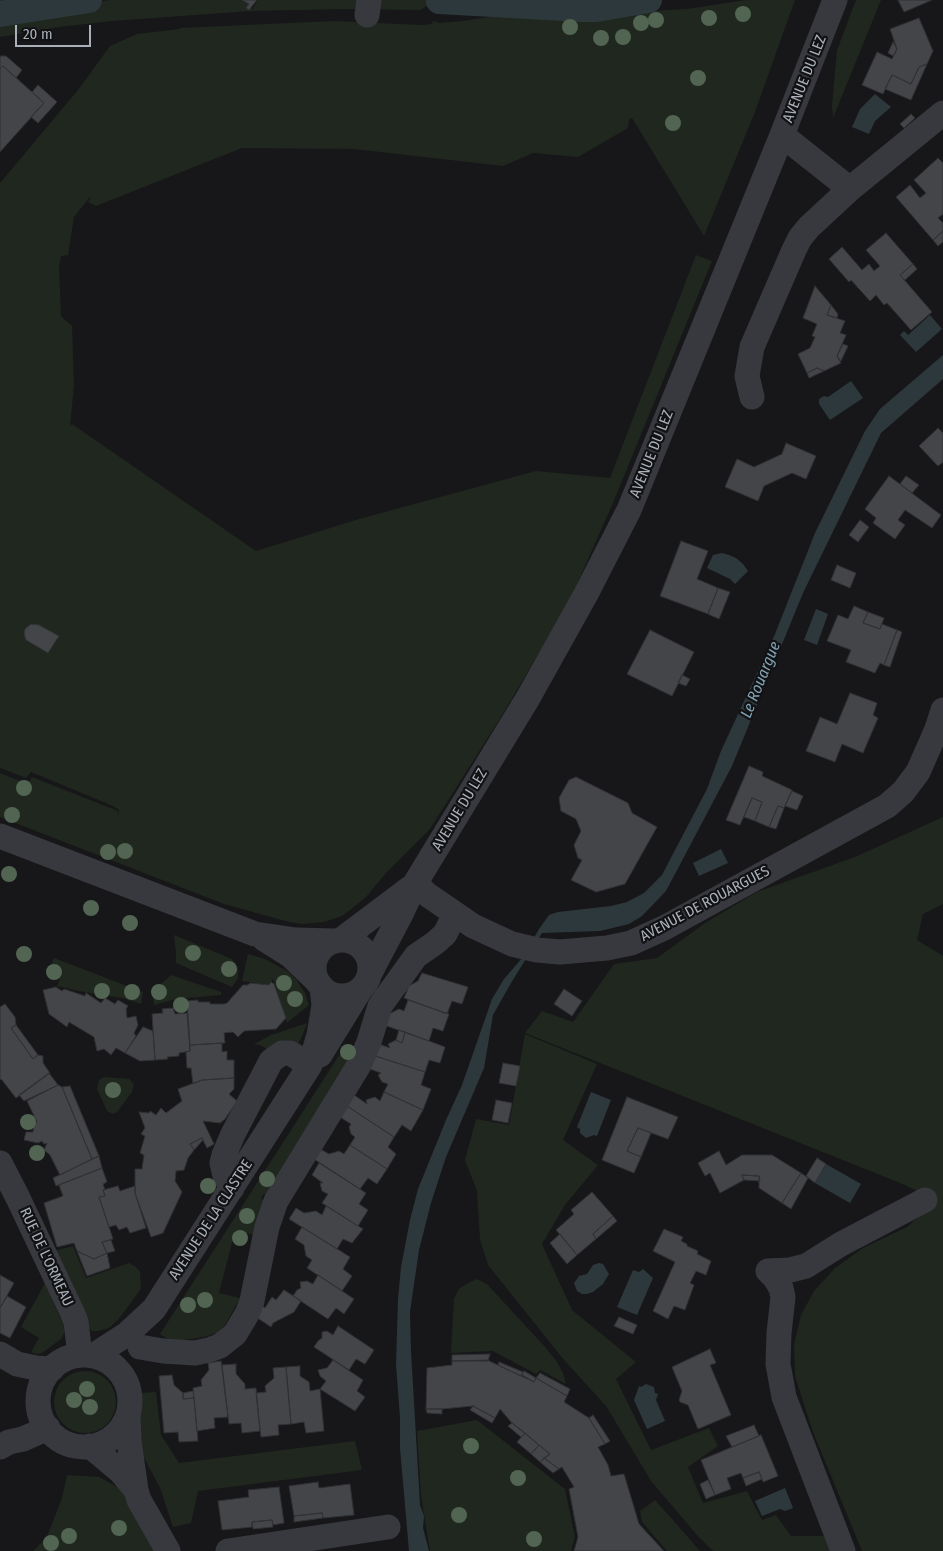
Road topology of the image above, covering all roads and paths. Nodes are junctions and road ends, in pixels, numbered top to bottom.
1 (835, 0) edge
2 (943, 113) edge
3 (782, 135) junction
4 (850, 189) junction
5 (752, 396) dead end
6 (943, 710) edge
7 (0, 836) edge
8 (416, 882) junction
9 (454, 913) junction
10 (255, 934) junction
11 (337, 941) junction
12 (365, 981) junction
13 (320, 984) junction
14 (310, 1065) junction
15 (0, 1163) edge
16 (232, 1188) junction
17 (925, 1200) dead end
18 (154, 1309) junction
19 (140, 1347) junction
20 (87, 1356) junction
21 (8, 1359) edge
22 (52, 1368) junction
23 (128, 1387) junction
24 (39, 1398) junction
25 (128, 1416) junction
26 (48, 1428) junction
27 (5, 1444) edge
28 (90, 1446) junction
29 (136, 1490) junction
30 (388, 1527) dead end
31 (168, 1551) edge
32 (228, 1551) edge
33 (843, 1551) edge

1 - 3 street, AVENUE DU LEZ
2 - 4 street
3 - 4 street
3 - 8 street, AVENUE DU LEZ
4 - 5 street
6 - 9 street, AVENUE DE ROUARGUES
7 - 10 street
8 - 9 street, AVENUE DE ROUARGUES
8 - 11 street, AVENUE DU LEZ
8 - 12 street, AVENUE DU LEZ
9 - 19 street
10 - 11 street
10 - 13 street
11 - 12 street
11 - 13 street
12 - 13 street
12 - 14 street, AVENUE DE LA CLASTRE
13 - 14 street, AVENUE DE LA CLASTRE
14 - 16 street, AVENUE DE LA CLASTRE
14 - 16 street
15 - 20 street, RUE DE L'ORMEAU
16 - 18 street, AVENUE DE LA CLASTRE
17 - 33 street
18 - 19 street
18 - 20 street, AVENUE DE LA CLASTRE
19 - 23 street
20 - 22 street
20 - 23 street
21 - 22 street
21 - 24 street
22 - 24 street
23 - 25 street
24 - 26 street
24 - 27 street
25 - 28 street
25 - 29 street
26 - 27 street
26 - 28 street
28 - 29 street
29 - 31 street
30 - 32 street

